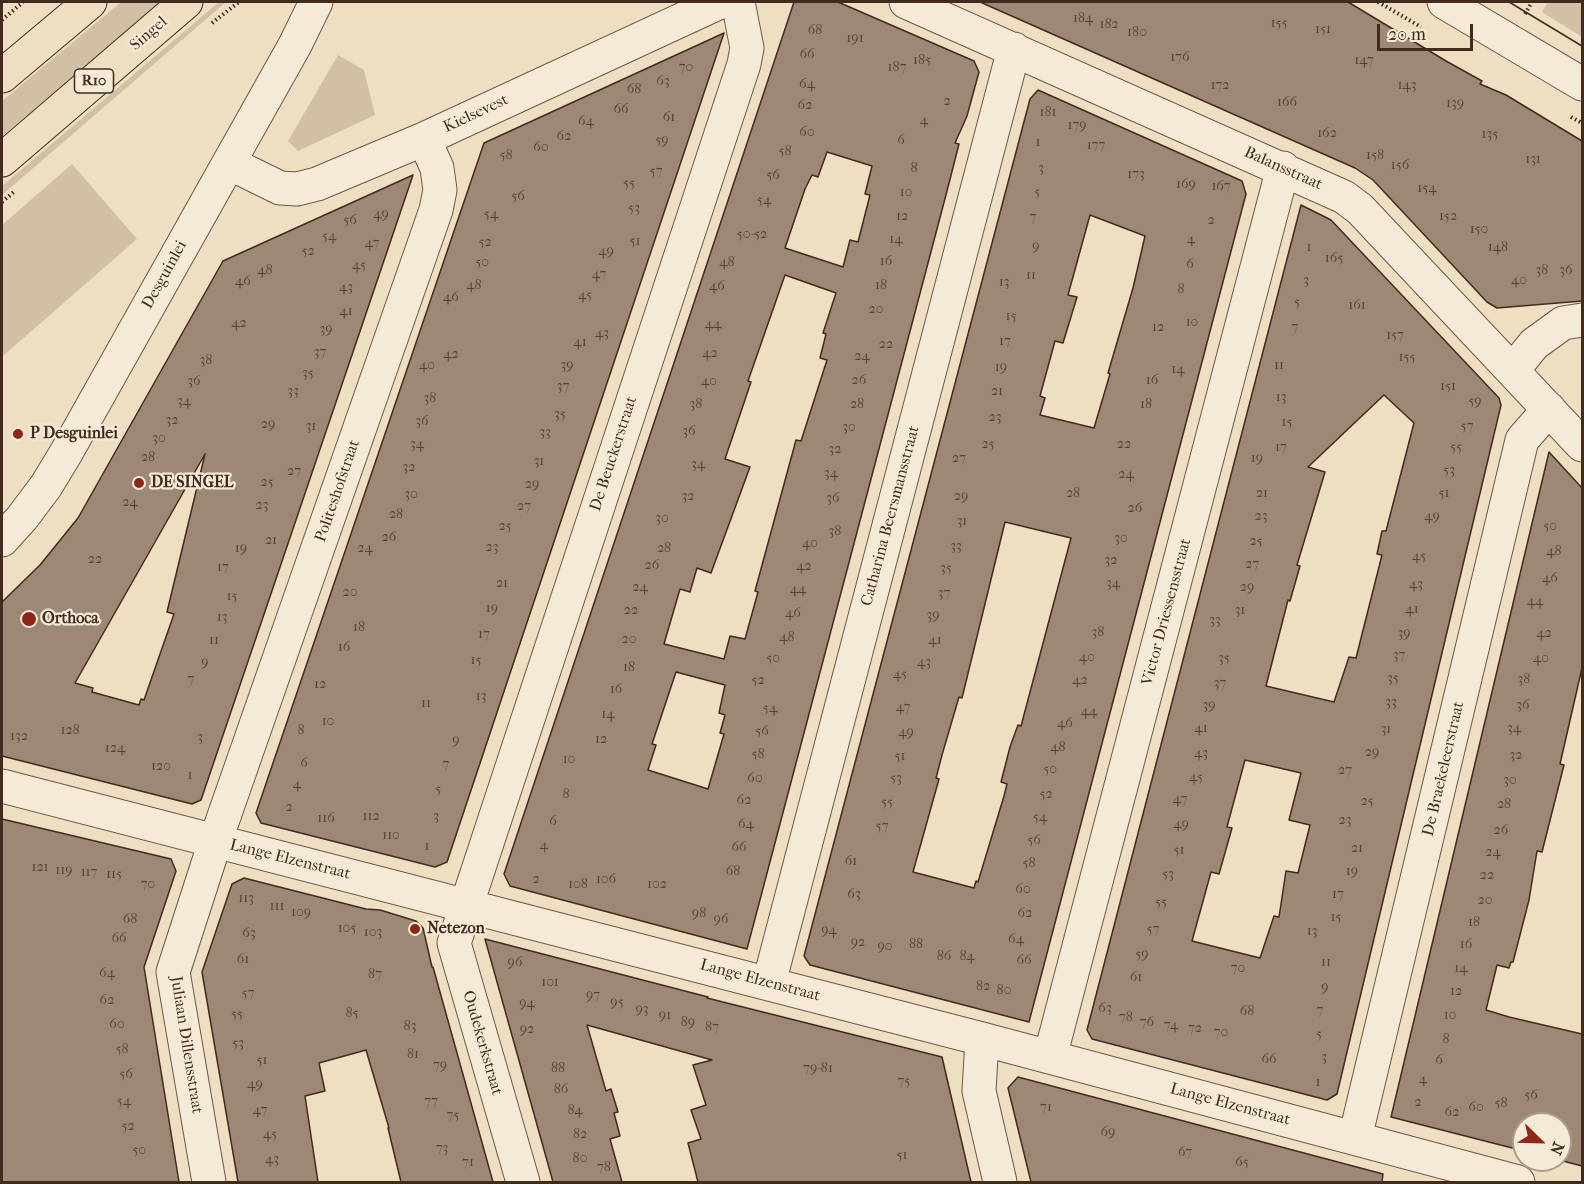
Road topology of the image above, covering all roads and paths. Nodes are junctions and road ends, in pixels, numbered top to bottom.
1 (23, 2) edge
2 (90, 2) edge
3 (186, 2) edge
4 (316, 2) edge
5 (720, 2) edge
6 (738, 2) edge
7 (906, 2) edge
8 (1444, 2) edge
9 (2, 20) edge
10 (1014, 49) junction
11 (2, 76) edge
12 (1582, 84) edge
13 (424, 139) junction
14 (2, 160) edge
15 (229, 163) junction
16 (1283, 168) junction
17 (1582, 320) edge
18 (1513, 370) junction
19 (1549, 409) junction
20 (1582, 446) edge
21 (2, 540) edge
22 (2, 786) edge
23 (215, 842) junction
24 (465, 904) junction
25 (769, 983) junction
26 (982, 1039) junction
27 (1050, 1056) junction
28 (1355, 1138) junction
29 (209, 1182) edge
30 (522, 1182) edge
31 (1000, 1182) edge
32 (1518, 1182) edge

1 - 9 path
2 - 11 main road
3 - 14 main road, Singel / R10
4 - 15 street, Desguinlei
5 - 13 street, Kielsevest
6 - 24 street, De Beuckerstraat
7 - 10 street, Balansstraat
8 - 12 street
10 - 16 street, Balansstraat
10 - 25 street, Catharina Beersmansstraat
13 - 15 street, Kielsevest
13 - 23 street, Politeshofstraat
15 - 21 street, Desguinlei
16 - 18 street, Balansstraat
16 - 27 street, Victor Driessensstraat
17 - 18 street
18 - 19 street, Balansstraat
19 - 20 street, Balansstraat
19 - 28 street, De Braekeleerstraat
22 - 23 street, Lange Elzenstraat
23 - 24 street, Lange Elzenstraat
23 - 29 street, Juliaan Dillensstraat
24 - 25 street, Lange Elzenstraat
24 - 30 street, Oudekerkstraat
25 - 26 street, Lange Elzenstraat
26 - 27 street, Lange Elzenstraat
26 - 31 street
27 - 28 street, Lange Elzenstraat
28 - 32 street, Lange Elzenstraat

